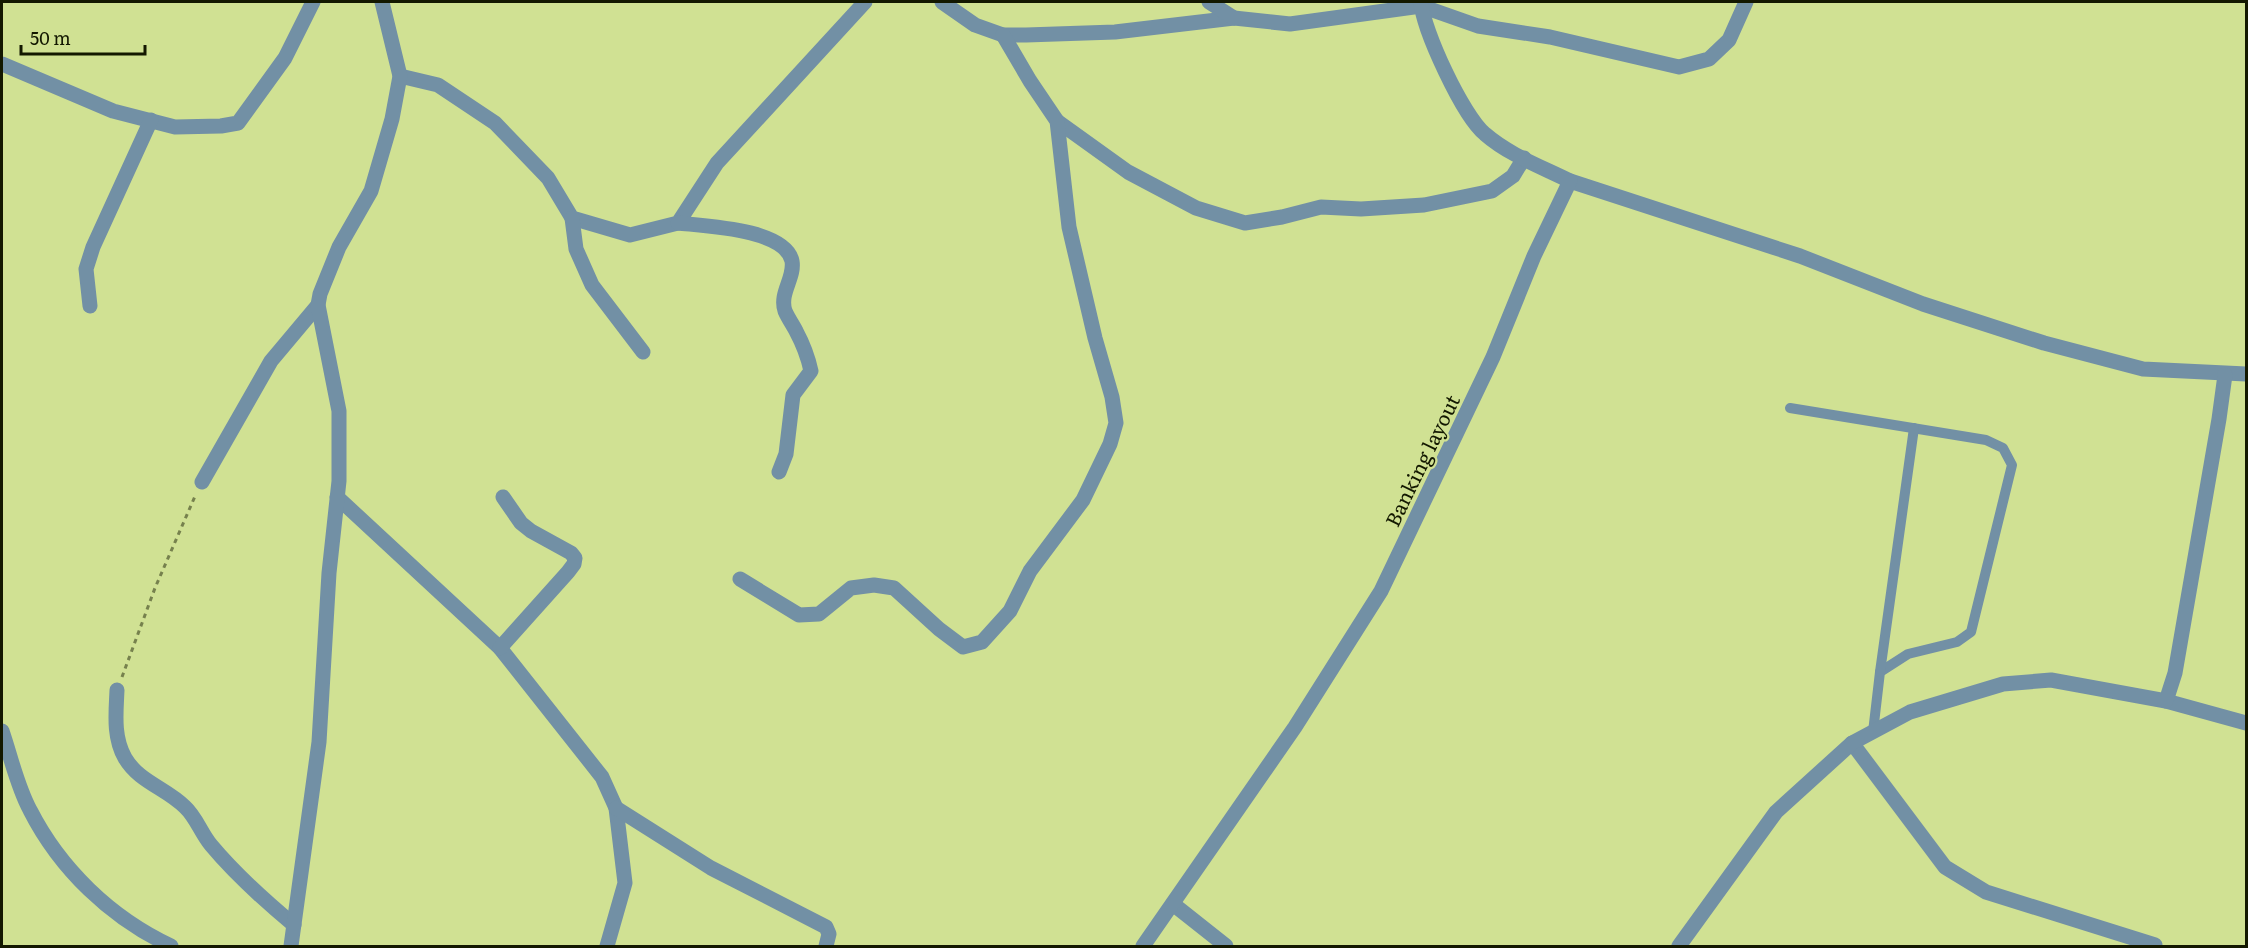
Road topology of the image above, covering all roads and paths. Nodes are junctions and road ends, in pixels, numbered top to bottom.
1 (313, 2) edge
2 (382, 2) edge
3 (865, 2) edge
4 (942, 2) edge
5 (1209, 2) edge
6 (1746, 2) edge
7 (1421, 4) edge
8 (1234, 18) junction
9 (1003, 35) junction
10 (2, 64) edge
11 (400, 76) junction
12 (151, 120) junction
13 (1057, 121) junction
14 (1524, 158) junction
15 (1570, 181) junction
16 (572, 218) junction
17 (678, 223) junction
18 (318, 305) junction
19 (90, 306) dead end
20 (643, 351) dead end
21 (2225, 375) junction
22 (2247, 375) edge
23 (1790, 408) dead end
24 (1914, 428) junction
25 (778, 472) dead end
26 (202, 482) joint
27 (338, 497) junction
28 (503, 497) dead end
29 (740, 579) dead end
30 (500, 648) junction
31 (1880, 672) junction
32 (117, 690) joint
33 (2166, 701) junction
34 (2247, 723) edge
35 (2, 731) edge
36 (1873, 732) junction
37 (1852, 743) junction
38 (616, 808) junction
39 (1173, 904) junction
40 (294, 925) junction
41 (171, 946) edge
42 (291, 946) edge
43 (607, 946) edge
44 (826, 946) edge
45 (1143, 946) edge
46 (1226, 946) edge
47 (1679, 946) edge
48 (2157, 946) edge

1 - 12 street
2 - 11 street
3 - 17 street
4 - 9 street
5 - 8 street
6 - 7 street
7 - 8 street
7 - 14 street
8 - 9 street
9 - 13 street
10 - 12 street
11 - 16 street
11 - 18 street
12 - 19 street
13 - 14 street
13 - 29 street
14 - 15 street
15 - 21 street
15 - 39 street, Banking layout
16 - 17 street
16 - 20 street
17 - 25 street
18 - 26 street
18 - 27 street
21 - 22 street
21 - 33 street
23 - 24 lane
24 - 31 lane
24 - 31 lane
26 - 32 path
27 - 30 street
27 - 40 street
28 - 30 street
30 - 38 street
31 - 36 lane
32 - 40 street
33 - 34 street
33 - 36 street
35 - 41 street
36 - 37 street
37 - 47 street
37 - 48 street
38 - 43 street
38 - 44 street
39 - 45 street, Banking layout
39 - 46 street
40 - 42 street

